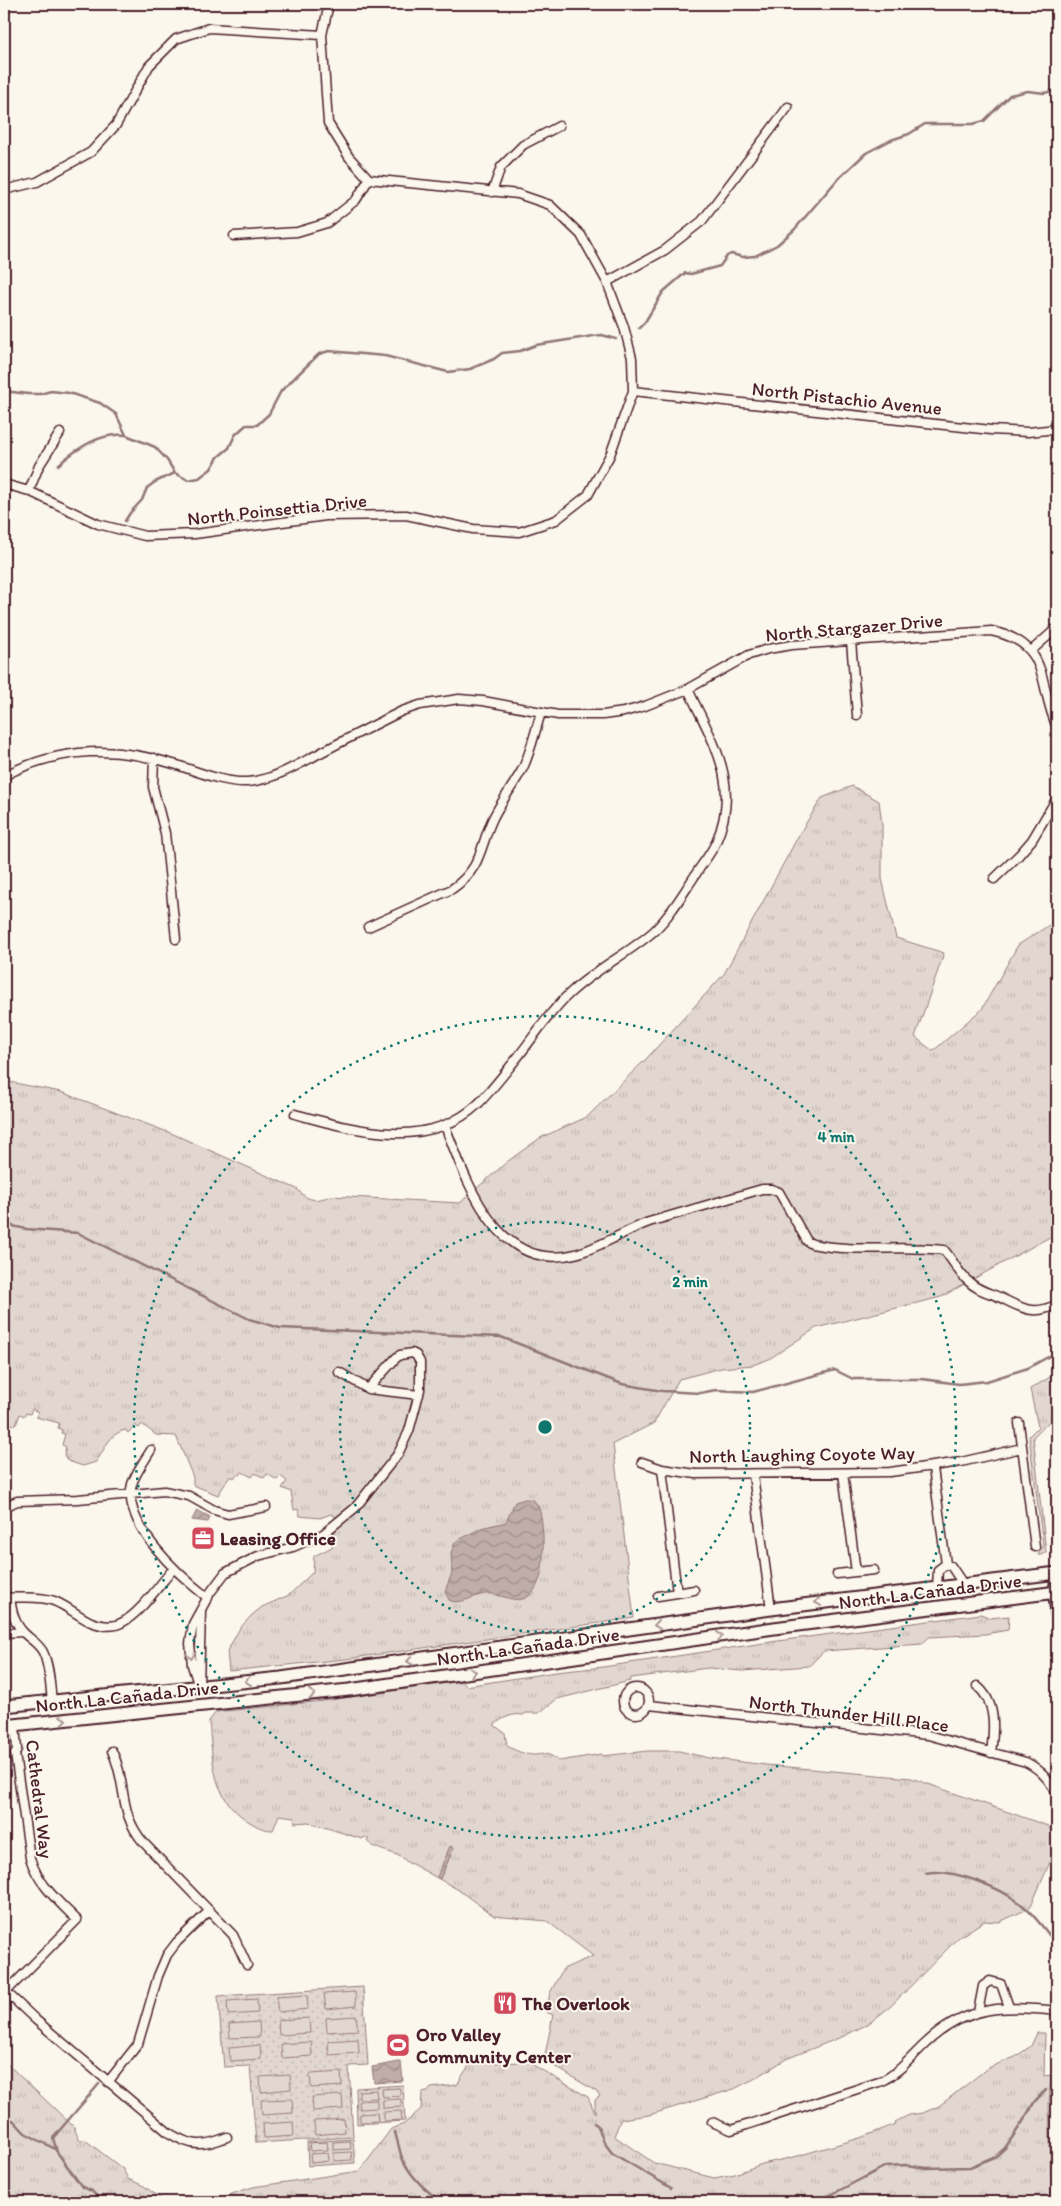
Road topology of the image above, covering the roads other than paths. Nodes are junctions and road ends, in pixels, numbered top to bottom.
1 (329, 4) edge
2 (322, 35) junction
3 (788, 108) dead end
4 (559, 126) dead end
5 (369, 179) junction
6 (4, 190) edge
7 (492, 192) junction
8 (234, 236) dead end
9 (607, 282) junction
10 (633, 391) junction
11 (1057, 429) edge
12 (60, 433) dead end
13 (4, 484) edge
14 (30, 491) junction
15 (1057, 628) edge
16 (851, 642) junction
17 (1031, 651) junction
18 (688, 689) junction
19 (541, 713) junction
20 (857, 715) dead end
21 (1057, 727) edge
22 (154, 758) junction
23 (4, 776) edge
24 (1057, 798) edge
25 (994, 879) dead end
26 (368, 927) dead end
27 (176, 939) dead end
28 (295, 1114) dead end
29 (445, 1126) junction
30 (1057, 1304) edge
31 (339, 1372) dead end
32 (368, 1389) junction
33 (419, 1395) junction
34 (1019, 1424) dead end
35 (1022, 1448) junction
36 (152, 1450) dead end
37 (642, 1462) dead end
38 (933, 1468) junction
39 (662, 1469) junction
40 (843, 1473) junction
41 (754, 1475) junction
42 (132, 1494) junction
43 (4, 1507) edge
44 (266, 1507) dead end
45 (1035, 1547) dead end
46 (946, 1564) junction
47 (174, 1568) junction
48 (874, 1570) dead end
49 (856, 1572) junction
50 (837, 1574) dead end
51 (1057, 1574) edge
52 (963, 1584) junction
53 (937, 1587) junction
54 (694, 1590) dead end
55 (1056, 1592) edge
56 (677, 1593) junction
57 (658, 1596) dead end
58 (7, 1597) edge
59 (208, 1598) junction
60 (771, 1609) junction
61 (201, 1610) junction
62 (1057, 1618) edge
63 (23, 1632) junction
64 (4, 1633) edge
65 (603, 1633) junction
66 (606, 1652) junction
67 (977, 1686) dead end
68 (199, 1687) junction
69 (52, 1702) junction
70 (649, 1705) dead end
71 (4, 1706) edge
72 (9, 1726) edge
73 (112, 1751) dead end
74 (991, 1753) junction
75 (1057, 1794) edge
76 (210, 1911) junction
77 (247, 1965) dead end
78 (5, 1991) edge
79 (1010, 2007) junction
80 (1057, 2011) edge
81 (978, 2012) junction
82 (108, 2082) junction
83 (712, 2122) dead end
84 (227, 2137) dead end

1 - 2 street
2 - 5 street
2 - 6 street
3 - 9 street
4 - 7 street
5 - 7 street
5 - 8 street
7 - 9 street
9 - 10 street
10 - 11 street, North Pistachio Avenue
10 - 14 street, North Poinsettia Drive
12 - 14 street
13 - 14 street, North Poinsettia Drive
15 - 17 street
16 - 17 street, North Stargazer Drive
16 - 18 street, North Stargazer Drive
16 - 20 street
17 - 21 street, North Stargazer Drive
18 - 19 street, North Stargazer Drive
18 - 29 street
19 - 22 street, North Stargazer Drive
19 - 26 street
22 - 23 street, North Stargazer Drive
22 - 27 street
24 - 25 street
28 - 29 street
29 - 30 street
31 - 32 street
32 - 33 street
32 - 33 street
33 - 59 street
34 - 35 street
35 - 38 street, North Laughing Coyote Way
35 - 45 street
36 - 42 street
37 - 39 street, North Laughing Coyote Way
38 - 40 street, North Laughing Coyote Way
38 - 46 street
39 - 41 street, North Laughing Coyote Way
39 - 56 street
40 - 41 street, North Laughing Coyote Way
40 - 49 street
41 - 60 street
42 - 43 street
42 - 44 street
42 - 47 street
46 - 52 street
46 - 53 street
47 - 58 street
47 - 59 street
48 - 49 street
49 - 50 street
51 - 52 main road, North La Cañada Drive
51 - 55 street
52 - 53 main road, North La Cañada Drive
53 -> 60 main road, North La Cañada Drive
54 - 56 street
55 - 62 street
66 -> 55 main road, North La Cañada Drive
56 - 57 street
58 - 63 street
59 - 61 street
60 -> 65 main road, North La Cañada Drive
61 - 68 street
61 -> 68 street
63 - 64 street
63 - 69 street
65 - 66 main road
65 -> 68 main road, North La Cañada Drive
72 -> 66 main road, North La Cañada Drive
67 - 74 street
68 - 69 main road, North La Cañada Drive
69 - 71 main road, North La Cañada Drive
70 - 74 street, North Thunder Hill Place
72 - 78 street, Cathedral Way
73 - 76 street
74 - 75 street, North Thunder Hill Place
76 - 77 street
76 - 82 street
78 - 82 street
79 - 80 street
79 - 81 street
79 - 81 street
81 - 83 street
82 - 84 street

